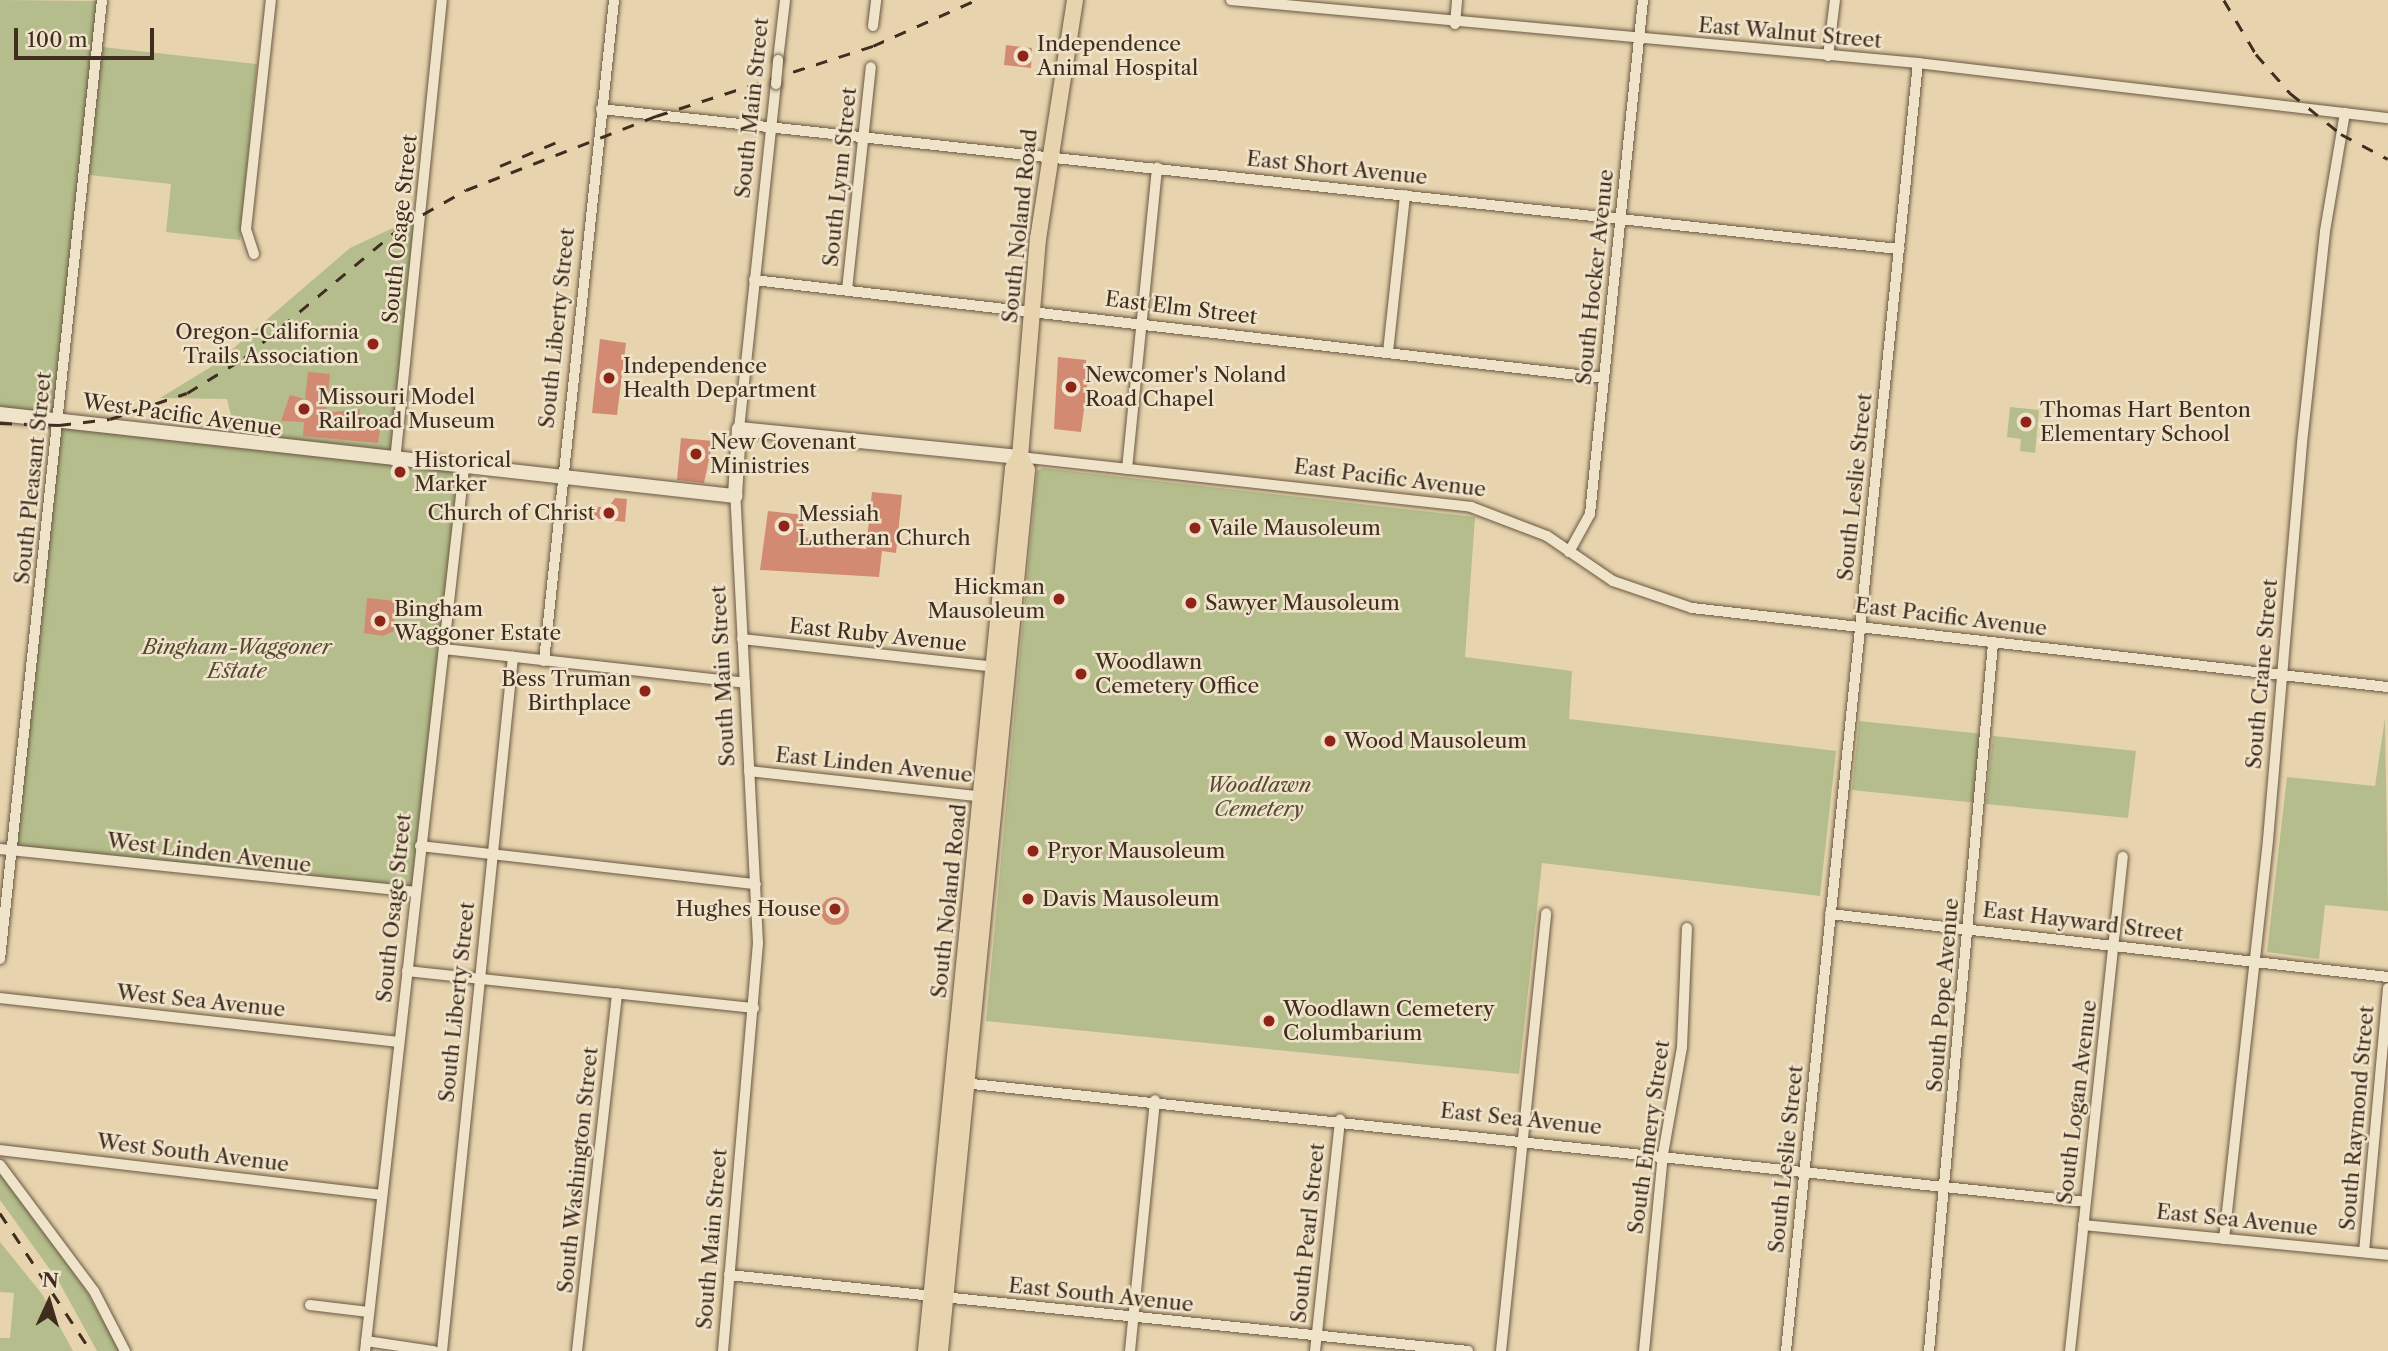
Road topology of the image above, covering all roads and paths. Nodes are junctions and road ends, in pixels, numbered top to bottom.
1 (102, 0) edge
2 (271, 0) edge
3 (443, 0) edge
4 (614, 0) edge
5 (785, 0) edge
6 (876, 0) edge
7 (1075, 0) edge
8 (1231, 0) edge
9 (1457, 0) edge
10 (1643, 0) edge
11 (1835, 0) edge
12 (1272, 2) edge
13 (1455, 24) junction
14 (873, 26) dead end
15 (1639, 40) junction
16 (1828, 56) junction
17 (1918, 64) junction
18 (871, 67) dead end
19 (601, 109) junction
20 (2345, 113) junction
21 (2388, 118) edge
22 (771, 125) junction
23 (862, 136) junction
24 (1047, 157) junction
25 (1157, 167) junction
26 (1405, 195) junction
27 (1620, 218) junction
28 (1899, 249) junction
29 (254, 254) dead end
30 (754, 280) junction
31 (847, 290) junction
32 (1032, 311) junction
33 (1141, 323) junction
34 (1388, 352) junction
35 (1603, 378) junction
36 (0, 414) edge
37 (59, 420) junction
38 (739, 429) junction
39 (1020, 457) junction
40 (395, 461) junction
41 (464, 469) junction
42 (1127, 469) junction
43 (559, 479) junction
44 (735, 496) junction
45 (1569, 552) junction
46 (1860, 628) junction
47 (743, 639) junction
48 (1993, 643) junction
49 (444, 649) junction
50 (513, 657) junction
51 (544, 660) junction
52 (1000, 668) junction
53 (2280, 675) junction
54 (745, 683) junction
55 (2388, 687) edge
56 (749, 771) junction
57 (987, 797) junction
58 (420, 846) junction
59 (0, 849) edge
60 (11, 850) junction
61 (492, 854) junction
62 (2123, 857) dead end
63 (756, 884) junction
64 (414, 892) junction
65 (1546, 913) dead end
66 (1830, 914) junction
67 (1687, 928) dead end
68 (1969, 928) junction
69 (2115, 945) junction
70 (0, 959) edge
71 (2253, 961) junction
72 (407, 971) junction
73 (2388, 976) edge
74 (478, 978) junction
75 (2388, 988) edge
76 (617, 993) junction
77 (0, 998) edge
78 (754, 1009) junction
79 (399, 1042) junction
80 (959, 1082) junction
81 (1155, 1100) junction
82 (1340, 1119) junction
83 (1522, 1138) junction
84 (0, 1150) edge
85 (1663, 1154) junction
86 (0, 1165) edge
87 (1804, 1169) junction
88 (1945, 1186) junction
89 (381, 1195) junction
90 (2085, 1202) junction
91 (2083, 1224) junction
92 (2224, 1239) junction
93 (2364, 1252) junction
94 (2388, 1255) edge
95 (729, 1275) junction
96 (938, 1298) junction
97 (310, 1305) dead end
98 (369, 1312) junction
99 (1134, 1317) junction
100 (1317, 1336) junction
101 (366, 1346) edge
102 (125, 1351) edge
103 (434, 1351) edge
104 (442, 1351) edge
105 (578, 1351) edge
106 (723, 1351) edge
107 (926, 1351) edge
108 (940, 1351) edge
109 (1130, 1351) edge
110 (1315, 1351) edge
111 (1468, 1351) edge
112 (1501, 1351) edge
113 (1644, 1351) edge
114 (1786, 1351) edge
115 (1929, 1351) edge
116 (2070, 1351) edge

1 - 37 street, South Pleasant Street
2 - 29 street
3 - 40 street, South Osage Street
4 - 19 street, South Liberty Street
5 - 22 street, South Main Street, bridge
6 - 14 street
7 - 24 main road, South Noland Road
8 - 12 street, East Walnut Street
9 - 13 street
10 - 15 street, South Hocker Avenue
11 - 16 street
12 - 13 street, East Walnut Street
13 - 15 street, East Walnut Street
15 - 16 street, East Walnut Street
15 - 27 street, South Hocker Avenue
16 - 17 street, East Walnut Street
17 - 20 street, East Walnut Street
17 - 28 street, South Leslie Street
18 - 23 street, South Lynn Street
19 - 22 street, East Short Avenue
19 - 43 street, South Liberty Street
20 - 21 street, East Walnut Street
20 - 53 street, South Crane Street
22 - 23 street, East Short Avenue
22 - 30 street, South Main Street
23 - 24 street, East Short Avenue
23 - 31 street, South Lynn Street
24 - 25 street, East Short Avenue
24 - 32 main road, South Noland Road
25 - 26 street, East Short Avenue
25 - 33 street
26 - 27 street, East Short Avenue
26 - 34 street
27 - 28 street, East Short Avenue
27 - 35 street, South Hocker Avenue
28 - 46 street, South Leslie Street
30 - 31 street, East Elm Street
30 - 38 street, South Main Street
31 - 32 street, East Elm Street
32 - 33 street, East Elm Street
32 - 39 main road, South Noland Road
33 - 34 street, East Elm Street
33 - 42 street
34 - 35 street, East Elm Street
35 - 45 street, South Hocker Avenue
36 - 37 street, West Pacific Avenue
37 - 40 street, West Pacific Avenue
37 - 60 street, South Pleasant Street
38 - 39 street, East Pacific Avenue
38 - 44 street, South Main Street
39 - 42 street, East Pacific Avenue
39 - 52 main road, South Noland Road
40 - 41 street, West Pacific Avenue
41 - 43 street, West Pacific Avenue
41 - 49 street, South Osage Street
42 - 45 street, East Pacific Avenue
43 - 44 street, West Pacific Avenue
43 - 51 street, South Liberty Street
44 - 47 street, South Main Street
45 - 46 street, East Pacific Avenue
46 - 48 street, East Pacific Avenue
46 - 66 street, South Leslie Street
47 - 52 street, East Ruby Avenue
47 - 54 street, South Main Street
48 - 53 street, East Pacific Avenue
48 - 68 street, South Pope Avenue
49 - 50 street
49 - 58 street, South Osage Street
50 - 51 street
50 - 61 street, South Liberty Street
51 - 54 street
52 - 57 main road, South Noland Road
53 - 55 street, East Pacific Avenue
53 - 71 street, South Crane Street
54 - 56 street, South Main Street
56 - 57 street, East Linden Avenue
56 - 63 street, South Main Street
57 - 80 main road, South Noland Road
58 - 61 street
58 - 64 street, South Osage Street
59 - 60 street, West Linden Avenue
60 - 64 street, West Linden Avenue
60 - 70 street, South Pleasant Street
61 - 63 street
61 - 74 street, South Liberty Street
62 - 69 street, South Logan Avenue
63 - 78 street, South Main Street
64 - 72 street, South Osage Street
65 - 83 street
66 - 68 street, East Hayward Street
66 - 87 street, South Leslie Street
67 - 85 street, South Emery Street
68 - 69 street, East Hayward Street
68 - 88 street, South Pope Avenue
69 - 71 street, East Hayward Street
69 - 90 street, South Logan Avenue
71 - 73 street, East Hayward Street
71 - 92 street, South Crane Street
72 - 74 street
72 - 79 street, South Osage Street
74 - 76 street
74 - 104 street, South Liberty Street
75 - 93 street, South Raymond Street
76 - 78 street
76 - 105 street, South Washington Street
77 - 79 street, West Sea Avenue
78 - 95 street, South Main Street
79 - 89 street, South Osage Street
80 - 81 street, East Sea Avenue
80 - 96 main road, South Noland Road
81 - 82 street, East Sea Avenue
81 - 99 street
82 - 83 street, East Sea Avenue
82 - 100 street, South Pearl Street
83 - 85 street, East Sea Avenue
83 - 112 street
84 - 89 street, West South Avenue
85 - 87 street, East Sea Avenue
85 - 113 street, South Emery Street
86 - 102 street
87 - 88 street, East Sea Avenue
87 - 114 street, South Leslie Street
88 - 90 street, East Sea Avenue
88 - 115 street, South Pope Avenue
89 - 98 street, South Osage Street
90 - 91 street, South Logan Avenue
91 - 92 street, East Sea Avenue
91 - 116 street, South Logan Avenue
92 - 93 street, East Sea Avenue
93 - 94 street, East Sea Avenue
95 - 96 street, East South Avenue
95 - 106 street, South Main Street
96 - 99 street, East South Avenue
96 - 107 main road, South Noland Road
96 - 108 main road, South Noland Road
97 - 98 street
98 - 101 street, South Osage Street
99 - 100 street, East South Avenue
99 - 109 street
100 - 110 street, South Pearl Street
100 - 111 street, East South Avenue
101 - 103 street

